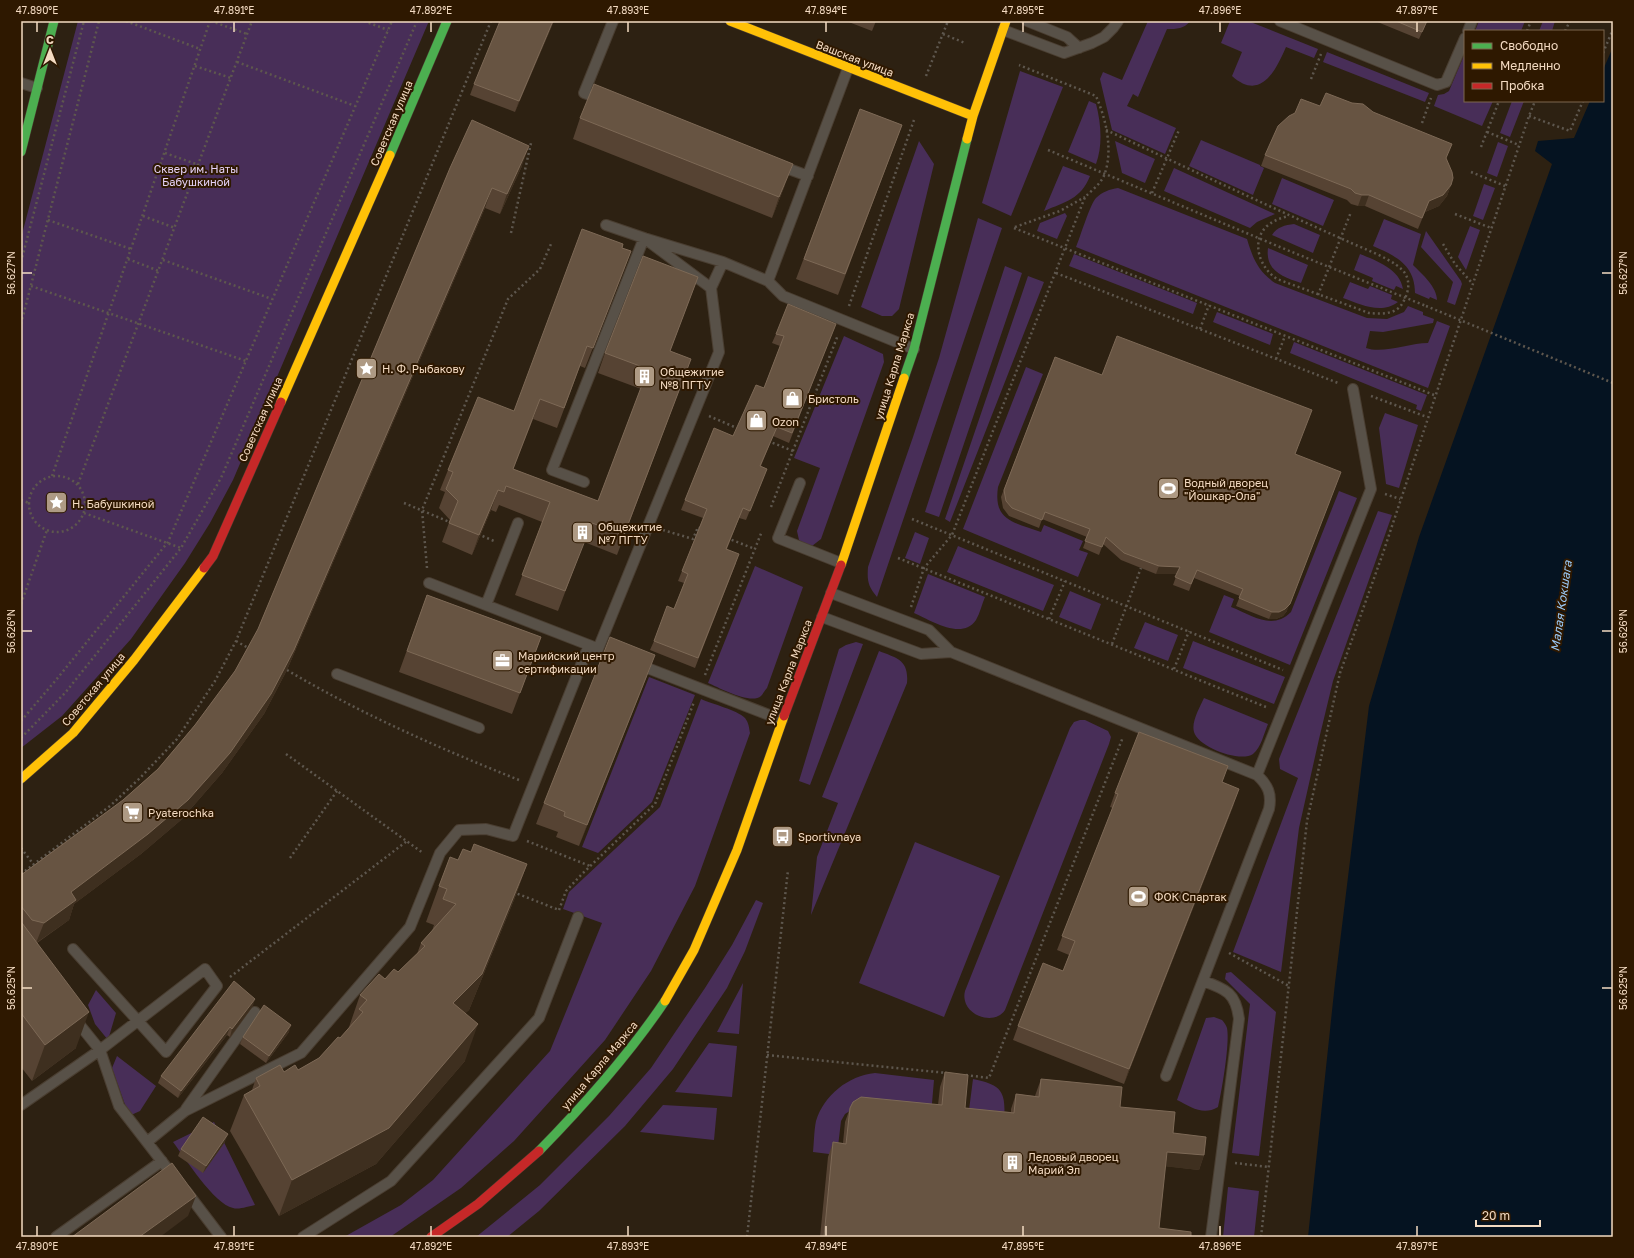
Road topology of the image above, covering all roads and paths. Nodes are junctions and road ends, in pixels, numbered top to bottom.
1 (54, 21) edge
2 (84, 21) edge
3 (99, 21) edge
4 (126, 21) edge
5 (210, 21) edge
6 (252, 21) edge
7 (364, 21) edge
8 (392, 21) edge
9 (417, 21) edge
10 (448, 21) edge
11 (491, 21) edge
12 (613, 21) edge
13 (730, 21) edge
14 (948, 21) edge
15 (1027, 21) edge
16 (1118, 21) edge
17 (1280, 21) edge
18 (1570, 21) edge
19 (1004, 25) edge
20 (388, 30) junction
21 (1566, 30) edge
22 (1613, 30) edge
23 (247, 34) junction
24 (943, 34) junction
25 (1464, 40) edge
26 (965, 43) dead end
27 (1078, 48) junction
28 (201, 49) junction
29 (1604, 51) edge
30 (1319, 60) dead end
31 (237, 62) junction
32 (1019, 65) dead end
33 (195, 66) junction
34 (848, 68) junction
35 (927, 75) dead end
36 (231, 78) junction
37 (1311, 79) dead end
38 (21, 83) edge
39 (37, 88) junction
40 (1499, 102) edge
41 (1535, 102) edge
42 (1583, 102) edge
43 (614, 104) edge
44 (1429, 104) dead end
45 (355, 106) junction
46 (973, 116) junction
47 (1529, 116) junction
48 (914, 120) dead end
49 (1422, 123) dead end
50 (1106, 130) junction
51 (1179, 130) dead end
52 (1487, 132) junction
53 (531, 143) dead end
54 (1519, 145) junction
55 (1481, 147) dead end
56 (1048, 150) dead end
57 (21, 152) edge
58 (165, 153) junction
59 (1167, 159) junction
60 (771, 162) edge
61 (199, 165) junction
62 (1471, 172) dead end
63 (1105, 174) junction
64 (808, 176) junction
65 (1505, 186) junction
66 (1152, 193) junction
67 (1085, 197) junction
68 (1351, 212) dead end
69 (1455, 214) dead end
70 (143, 216) junction
71 (1289, 216) junction
72 (48, 220) junction
73 (606, 225) dead end
74 (175, 228) junction
75 (1491, 228) junction
76 (510, 233) dead end
77 (644, 238) junction
78 (1260, 238) junction
79 (1341, 239) junction
80 (551, 244) dead end
81 (1443, 244) dead end
82 (1066, 248) junction
83 (131, 249) junction
84 (128, 259) junction
85 (163, 260) junction
86 (21, 262) edge
87 (723, 262) junction
88 (1330, 267) junction
89 (159, 270) junction
90 (1056, 273) junction
91 (768, 280) junction
92 (1472, 283) junction
93 (31, 286) junction
94 (711, 288) junction
95 (1318, 295) junction
96 (1406, 297) junction
97 (272, 299) junction
98 (1209, 305) junction
99 (109, 313) junction
100 (844, 320) junction
101 (21, 324) edge
102 (139, 324) junction
103 (1200, 329) junction
104 (1285, 336) junction
105 (914, 349) junction
106 (1276, 359) junction
107 (246, 361) junction
108 (1613, 383) edge
109 (1353, 389) junction
110 (1434, 395) junction
111 (696, 410) junction
112 (1427, 418) junction
113 (743, 430) edge
114 (764, 439) edge
115 (793, 452) junction
116 (52, 476) junction
117 (584, 482) dead end
118 (800, 483) dead end
119 (78, 484) junction
120 (21, 500) edge
121 (29, 503) junction
122 (404, 503) dead end
123 (422, 510) junction
124 (770, 511) dead end
125 (84, 513) junction
126 (912, 519) dead end
127 (518, 523) dead end
128 (649, 525) junction
129 (764, 525) dead end
130 (458, 526) edge
131 (47, 530) junction
132 (705, 530) edge
133 (472, 532) edge
134 (952, 535) junction
135 (726, 538) edge
136 (168, 542) junction
137 (508, 547) junction
138 (180, 548) junction
139 (755, 549) junction
140 (898, 558) dead end
141 (841, 563) junction
142 (924, 568) junction
143 (1141, 568) edge
144 (1064, 581) junction
145 (428, 583) joint
146 (831, 593) junction
147 (21, 604) edge
148 (486, 605) junction
149 (1127, 606) junction
150 (822, 617) junction
151 (1049, 619) junction
152 (906, 620) junction
153 (1189, 631) junction
154 (236, 641) junction
155 (1112, 644) junction
156 (597, 648) junction
157 (250, 649) edge
158 (951, 652) junction
159 (627, 660) edge
160 (1174, 669) junction
161 (287, 670) edge
162 (337, 674) dead end
163 (1297, 676) junction
164 (699, 688) junction
165 (1282, 713) junction
166 (782, 720) junction
167 (21, 721) edge
168 (1129, 724) junction
169 (479, 728) dead end
170 (21, 738) edge
171 (1256, 775) junction
172 (21, 779) edge
173 (533, 786) junction
174 (338, 791) dead end
175 (513, 836) junction
176 (407, 841) dead end
177 (21, 848) edge
178 (290, 858) dead end
179 (34, 864) junction
180 (590, 866) junction
181 (788, 870) dead end
182 (21, 874) edge
183 (559, 910) dead end
184 (578, 918) dead end
185 (1216, 946) junction
186 (73, 949) dead end
187 (1203, 981) junction
188 (217, 986) junction
189 (1289, 986) junction
190 (68, 1010) edge
191 (255, 1012) edge
192 (137, 1020) junction
193 (100, 1050) junction
194 (767, 1055) junction
195 (950, 1074) edge
196 (965, 1075) edge
197 (1166, 1076) dead end
198 (21, 1105) edge
199 (185, 1111) junction
200 (147, 1142) junction
201 (162, 1161) junction
202 (1221, 1162) junction
203 (1269, 1167) junction
204 (56, 1237) edge
205 (222, 1237) edge
206 (303, 1237) edge
207 (431, 1237) edge
208 (747, 1237) edge
209 (1211, 1237) edge
210 (1261, 1237) edge

1 - 39 main road
2 - 86 path
3 - 72 path
4 - 28 path
5 - 23 path
5 - 28 path
6 - 23 path
7 - 20 path
8 - 20 path
9 - 138 path
10 - 172 main road, Советская улица
11 - 154 path
12 - 43 lane
13 - 34 main road, Вашская улица
14 - 24 path
15 - 27 lane
16 - 27 lane
17 - 25 lane
18 - 21 path
19 - 27 lane
19 - 46 main road, улица Карла Маркса
20 - 45 path
22 - 29 path
23 - 31 path
24 - 26 path
24 - 35 path
28 - 33 path
30 - 37 path
31 - 36 path
31 - 45 path
32 - 50 path
33 - 36 path
33 - 58 path
34 - 46 main road, Вашская улица
34 - 64 lane
36 - 61 path
38 - 39 lane
39 - 57 main road
40 - 52 path
41 - 47 path
42 - 47 path
44 - 49 path
45 - 97 path
46 - 105 main road, улица Карла Маркса
47 - 54 path
48 - 100 path
50 - 59 path
50 - 63 path
51 - 59 path
52 - 54 path
52 - 55 path
53 - 76 path
54 - 65 path
56 - 63 path
58 - 61 path
58 - 70 path
59 - 66 path
59 - 71 path
60 - 64 lane
61 - 74 path
62 - 65 path
63 - 66 path
63 - 67 path
64 - 91 lane
65 - 75 path
66 - 78 path
67 - 82 path
67 - 82 path
68 - 79 path
69 - 75 path
70 - 74 path
70 - 83 path
71 - 78 path
71 - 79 path
72 - 83 path
72 - 93 path
73 - 77 lane
74 - 85 path
75 - 92 path
77 - 87 lane
77 - 94 lane
77 - 117 lane
78 - 88 path
78 - 95 path
79 - 88 path
79 - 96 path
80 - 123 path
81 - 92 path
82 - 90 path
82 - 98 path
83 - 84 path
84 - 89 path
84 - 99 path
85 - 89 path
85 - 97 path
87 - 91 lane
87 - 94 lane
88 - 95 path
88 - 96 path
89 - 102 path
90 - 103 path
90 - 134 path
91 - 100 lane
92 - 110 path
93 - 99 path
93 - 101 path
94 - 111 lane
95 - 96 path
96 - 108 path, bridge
97 - 107 path
98 - 103 path
98 - 104 path
99 - 102 path
99 - 116 path
100 - 105 lane
100 - 115 path
102 - 107 path
102 - 119 path
103 - 106 path
104 - 106 path
104 - 110 path
105 - 141 main road, улица Карла Маркса
106 - 109 path
107 - 136 path
109 - 112 path
109 - 163 lane
110 - 112 path
111 - 113 path
111 - 128 lane
112 - 189 path
114 - 115 path
115 - 124 path
116 - 119 path
116 - 121 path
118 - 141 lane
119 - 125 path
120 - 121 path
121 - 131 path
122 - 123 path
123 - 130 path
123 - 145 path
125 - 131 path
125 - 136 path
126 - 134 path
127 - 137 lane
128 - 132 path
128 - 156 lane
129 - 139 path
131 - 147 path
133 - 137 path
134 - 142 path
134 - 144 path
135 - 139 path
136 - 138 path
136 - 167 path
137 - 148 lane
138 - 170 path
139 - 164 path
140 - 142 path
141 - 146 main road, улица Карла Маркса
142 - 151 path
142 - 152 path
143 - 149 path
144 - 149 path
144 - 151 path
145 - 148 lane
146 - 150 main road, улица Карла Маркса
146 - 152 lane
148 - 156 lane
149 - 153 path
149 - 155 path
150 - 158 lane
150 - 166 main road, улица Карла Маркса
151 - 155 path
152 - 158 lane
153 - 160 path
153 - 163 path
154 - 157 path
154 - 179 path
155 - 160 path
156 - 173 lane
158 - 168 lane
159 - 164 lane
160 - 165 path
161 - 173 path
162 - 169 lane
163 - 165 lane
164 - 166 lane
164 - 180 path
165 - 171 lane
166 - 207 main road, улица Карла Маркса
168 - 171 lane
168 - 196 path
171 - 185 lane
173 - 175 lane
174 - 178 path
175 - 180 path
175 - 199 lane
176 - 188 path
177 - 179 path
179 - 182 path
180 - 183 path
181 - 194 path
184 - 206 lane
185 - 187 lane
185 - 189 path
186 - 192 lane
187 - 197 lane
187 - 202 lane
188 - 192 lane
188 - 192 lane
189 - 203 path
190 - 193 lane
191 - 199 lane
192 - 193 lane
193 - 198 lane
193 - 200 lane
194 - 195 path
194 - 208 path
199 - 200 lane
200 - 201 lane
201 - 204 lane
201 - 205 lane
202 - 203 path
202 - 209 lane
203 - 210 path

